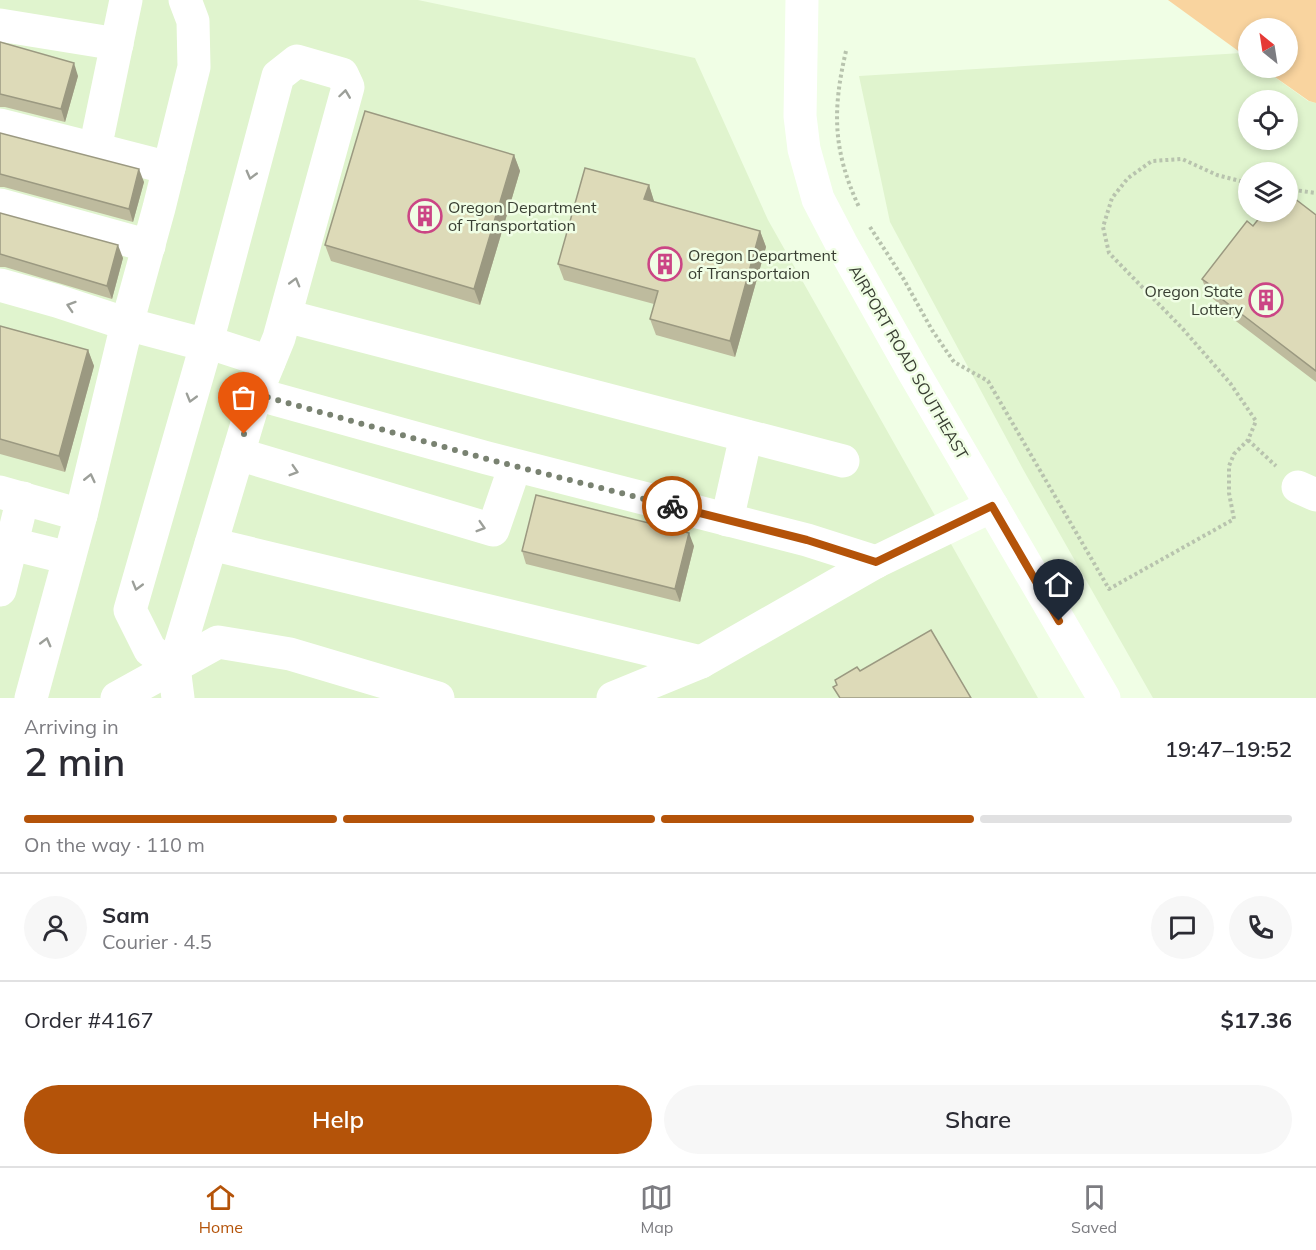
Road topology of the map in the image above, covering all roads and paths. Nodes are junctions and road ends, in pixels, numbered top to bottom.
1 (126, 0) edge
2 (185, 0) edge
3 (802, 0) edge
4 (0, 25) edge
5 (117, 44) junction
6 (846, 51) dead end
7 (0, 125) edge
8 (95, 149) junction
9 (169, 168) junction
10 (1238, 180) edge
11 (1298, 191) edge
12 (1316, 193) edge
13 (0, 205) edge
14 (862, 212) dead end
15 (866, 222) dead end
16 (149, 246) junction
17 (0, 285) edge
18 (127, 324) junction
19 (210, 330) junction
20 (278, 338) junction
21 (256, 394) junction
22 (746, 436) junction
23 (1248, 440) junction
24 (238, 454) junction
25 (843, 460) dead end
26 (515, 466) junction
27 (1307, 491) edge
28 (11, 495) edge
29 (992, 506) junction
30 (81, 515) junction
31 (727, 520) junction
32 (5, 542) edge
33 (211, 544) junction
34 (69, 558) junction
35 (876, 562) junction
36 (0, 590) edge
37 (701, 662) junction
38 (176, 683) edge
39 (31, 698) edge
40 (117, 698) edge
41 (438, 698) edge
42 (613, 698) edge
43 (1104, 698) edge

1 - 5 main road
2 - 9 main road
3 - 29 main road, AIRPORT ROAD SOUTHEAST
4 - 5 main road
5 - 8 main road
6 - 14 path
7 - 8 main road
8 - 9 main road
9 - 16 main road
10 - 23 path
11 - 12 path
13 - 16 main road
15 - 23 path
16 - 18 main road
18 -> 17 main road
18 - 19 main road
30 -> 18 main road
19 - 20 main road
20 -> 19 main road
19 -> 38 main road
20 - 21 main road
20 - 22 main road
21 - 24 main road
21 - 26 main road
22 - 25 main road
22 - 31 main road
23 - 27 path
24 -> 26 main road
24 - 33 main road
26 - 31 main road
28 - 30 main road
28 - 32 main road
29 - 35 main road
29 - 43 main road, AIRPORT ROAD SOUTHEAST
30 - 34 main road
31 - 35 main road
32 - 34 main road
32 - 36 main road
33 - 37 main road
33 - 38 main road
39 -> 34 main road
35 - 37 main road
37 - 42 main road
38 - 40 main road
38 - 41 main road

